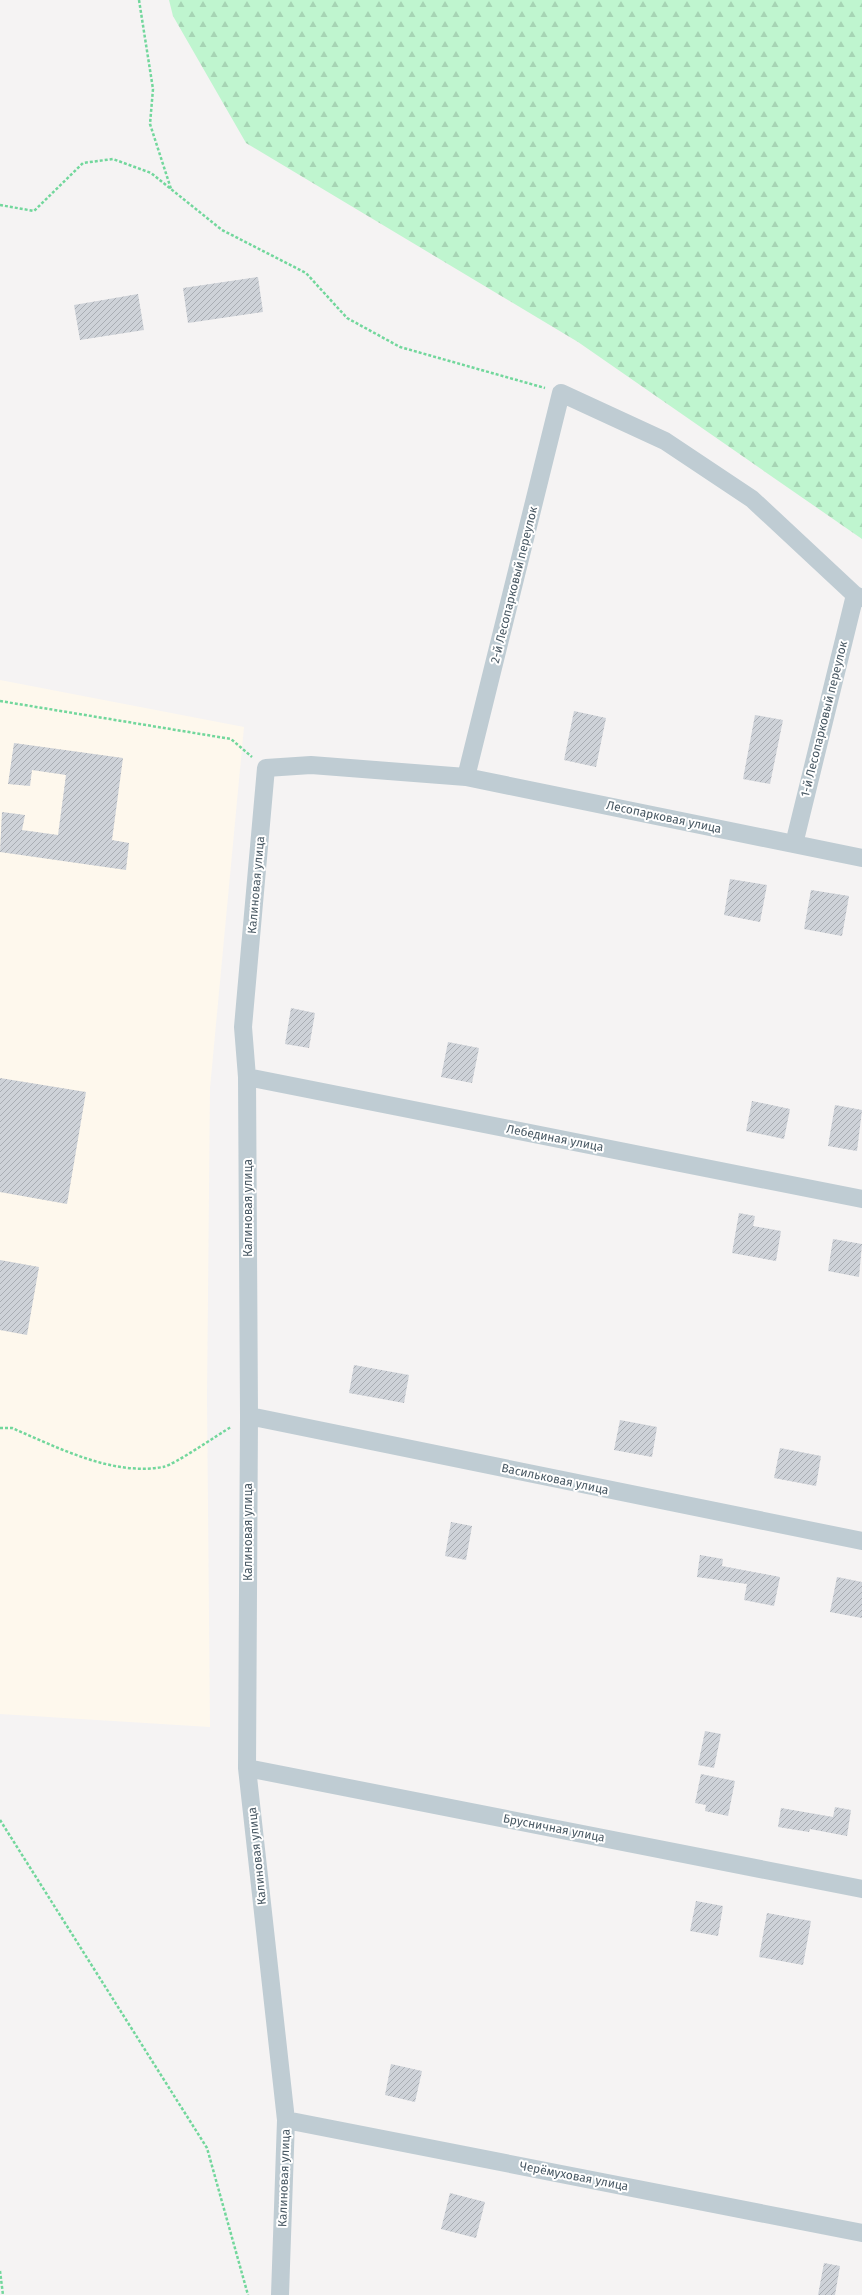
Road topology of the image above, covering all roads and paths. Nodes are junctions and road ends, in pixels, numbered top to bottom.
1 (139, 0) edge
2 (172, 190) junction
3 (0, 205) edge
4 (561, 393) junction
5 (858, 597) edge
6 (0, 701) edge
7 (266, 768) junction
8 (466, 777) junction
9 (794, 844) junction
10 (862, 858) edge
11 (247, 1077) junction
12 (862, 1198) edge
13 (249, 1416) junction
14 (0, 1428) edge
15 (862, 1541) edge
16 (247, 1768) junction
17 (0, 1820) edge
18 (862, 1889) edge
19 (286, 2120) junction
20 (862, 2233) edge
21 (0, 2271) edge
22 (3, 2295) edge
23 (248, 2295) edge
24 (280, 2295) edge

1 - 2 path
2 - 3 path
2 - 4 path
4 - 5 street
4 - 8 street, 2-й Лесопарковый переулок
5 - 9 street, 1-й Лесопарковый переулок
6 - 7 path
7 - 8 street, Лесопарковая улица
7 - 11 street, Калиновая улица
8 - 9 street, Лесопарковая улица
9 - 10 street, Лесопарковая улица
11 - 12 street, Лебединая улица
11 - 13 street, Калиновая улица
13 - 14 path
13 - 15 street, Васильковая улица
13 - 16 street, Калиновая улица
16 - 18 street, Брусничная улица
16 - 19 street, Калиновая улица
17 - 23 path
19 - 20 street, Черёмуховая улица
19 - 24 street, Калиновая улица
21 - 22 path

